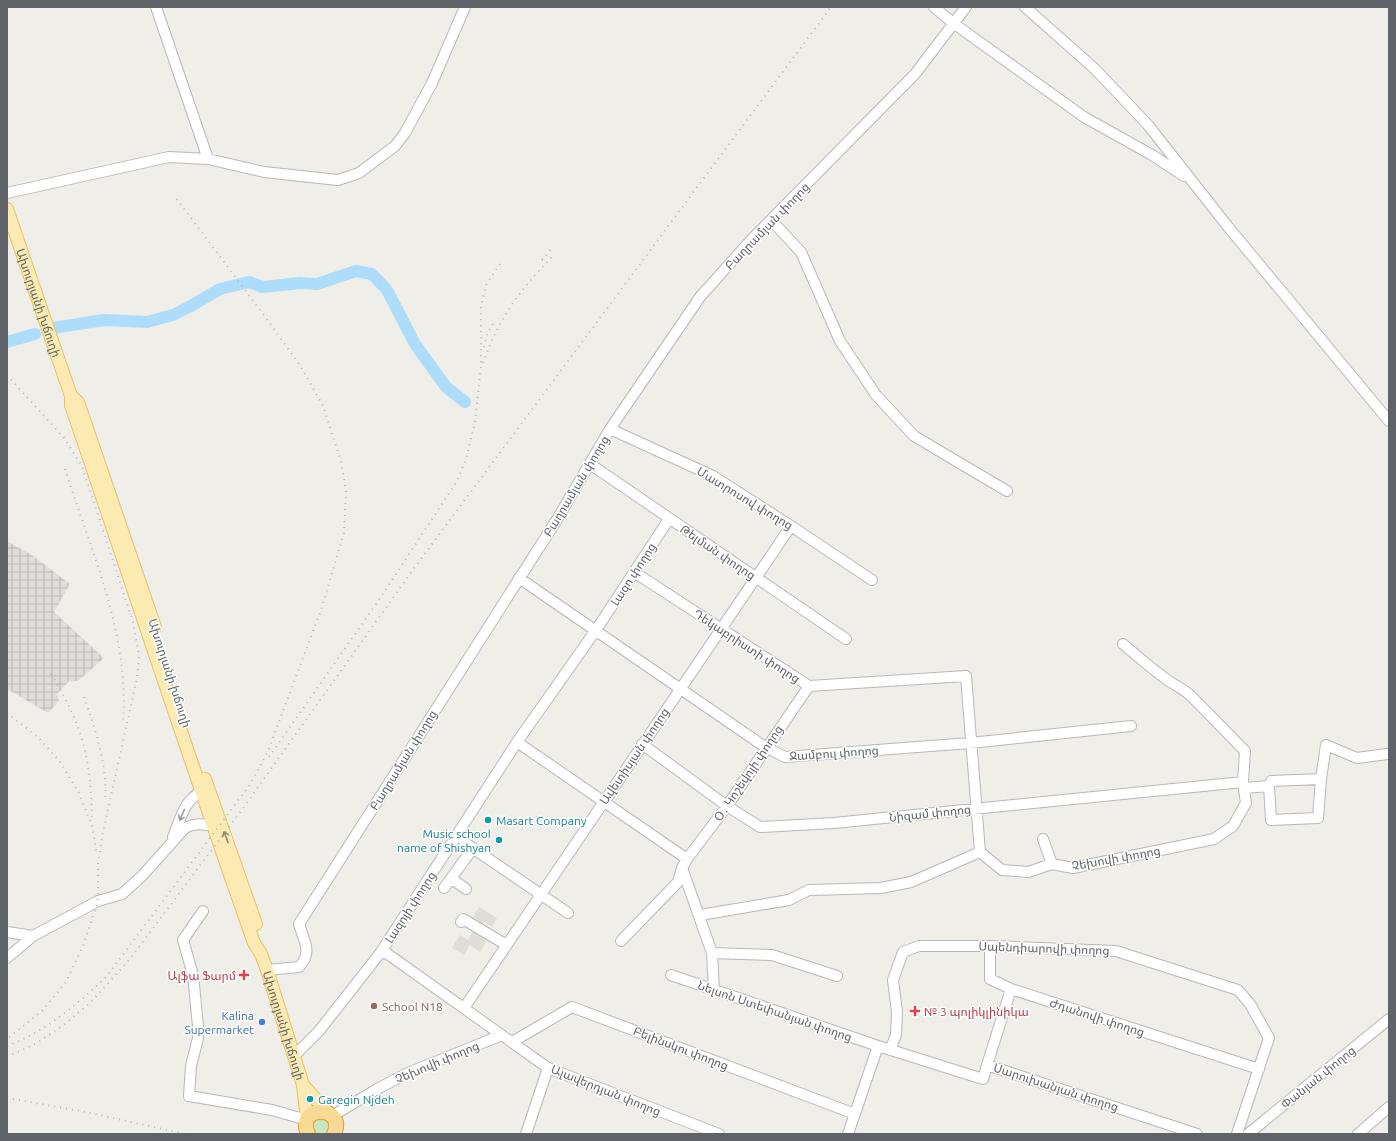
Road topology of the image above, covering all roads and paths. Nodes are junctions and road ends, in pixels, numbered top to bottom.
1 (156, 7) edge
2 (465, 7) edge
3 (934, 7) edge
4 (966, 7) edge
5 (1025, 7) edge
6 (953, 24) junction
7 (208, 159) junction
8 (1192, 181) junction
9 (7, 193) edge
10 (7, 209) edge
11 (771, 220) junction
12 (1389, 421) edge
13 (610, 429) junction
14 (590, 464) junction
15 (1007, 491) dead end
16 (669, 519) junction
17 (792, 526) junction
18 (634, 572) junction
19 (756, 577) junction
20 (519, 578) junction
21 (872, 580) dead end
22 (721, 629) junction
23 (596, 630) junction
24 (846, 639) dead end
25 (1123, 644) dead end
26 (809, 686) junction
27 (680, 689) junction
28 (1131, 726) dead end
29 (517, 742) junction
30 (970, 743) junction
31 (642, 744) junction
32 (765, 747) junction
33 (1387, 754) dead end
34 (1321, 779) junction
35 (1244, 785) junction
36 (1269, 786) junction
37 (205, 791) junction
38 (603, 802) junction
39 (727, 806) junction
40 (976, 808) junction
41 (213, 826) junction
42 (455, 836) junction
43 (1043, 839) dead end
44 (170, 843) junction
45 (473, 848) junction
46 (980, 852) junction
47 (685, 863) junction
48 (1052, 864) junction
49 (452, 878) junction
50 (444, 888) dead end
51 (466, 889) dead end
52 (541, 893) junction
53 (203, 912) dead end
54 (568, 913) dead end
55 (700, 915) junction
56 (461, 922) dead end
57 (7, 932) edge
58 (33, 936) junction
59 (621, 941) dead end
60 (506, 944) junction
61 (990, 946) junction
62 (382, 950) junction
63 (712, 953) junction
64 (261, 954) junction
65 (7, 958) edge
66 (267, 970) junction
67 (671, 975) dead end
68 (837, 976) dead end
69 (1011, 989) junction
70 (714, 990) junction
71 (464, 1008) junction
72 (1389, 1019) edge
73 (502, 1035) junction
74 (512, 1042) junction
75 (878, 1046) junction
76 (890, 1050) junction
77 (294, 1056) junction
78 (987, 1065) junction
79 (548, 1068) junction
80 (1259, 1069) junction
81 (303, 1085) junction
82 (1389, 1107) edge
83 (855, 1114) junction
84 (332, 1121) edge
85 (308, 1127) edge
86 (345, 1134) edge
87 (526, 1134) edge
88 (719, 1134) edge
89 (848, 1134) edge
90 (1197, 1134) edge
91 (1237, 1134) edge
92 (1248, 1134) edge
93 (1358, 1134) edge

1 - 7 street
2 - 7 street
3 - 6 street
4 - 6 street, Բաղրամյան փողոց
5 - 8 street
6 - 8 street
6 - 11 street, Բաղրամյան փողոց
7 - 9 street
8 - 12 street
10 - 37 main road, Ախուրյանի խճուղի
11 - 13 street, Բաղրամյան փողոց
11 - 15 street
13 - 14 street, Բաղրամյան փողոց
13 - 17 street, Մատրոսով փողոց
14 - 16 street, Թելման փողոց
14 - 20 street, Բաղրամյան փողոց
16 - 18 street, Լազո փողոց
16 - 19 street, Թելման փողոց
17 - 19 street, Ավետիսյան փողոց
17 - 21 street, Մատրոսով փողոց
18 - 22 street, Դեկաբրիստի փողոց
18 - 23 street, Լազո փողոց
19 - 22 street, Ավետիսյան փողոց
19 - 24 street, Թելման փողոց
20 - 23 street, Ջամբուլ փողոց
20 - 66 street, Բաղրամյան փողոց
22 - 26 street, Դեկաբրիստի փողոց
22 - 27 street, Ավետիսյան փողոց
23 - 27 street, Ջամբուլ փողոց
23 - 29 street, Լազոյի փողոց
25 - 35 street, Չեխովի փողոց
26 - 30 street, Դեկաբրիստի փողոց
26 - 32 street, Օ․ Կոշեվոյի փողոց
27 - 31 street, Ավետիսյան փողոց
27 - 32 street, Ջամբուլ փողոց
28 - 30 street, Ջամբուլ փողոց
29 - 38 street
29 - 42 street, Լազոյի փողոց
30 - 32 street, Ջամբուլ փողոց
30 - 40 street
31 - 38 street, Ավետիսյան փողոց
31 - 39 street, Նիզամ փողոց
32 - 39 street, Օ․ Կոշեվոյի փողոց
33 - 34 street
34 - 36 street, Նիզամ փողոց
34 - 36 street
35 - 36 street, Նիզամ փողոց
35 - 40 street, Նիզամ փողոց
35 - 48 street, Չեխովի փողոց
37 - 41 main road, Ախուրյանի խճուղի
37 -> 44 street
64 -> 37 main road, Ախուրյանի խճուղի
38 - 47 street
38 - 52 street, Ավետիսյան փողոց
39 - 40 street, Նիզամ փողոց
39 - 47 street, Օ․ Կոշեվոյի փողոց
40 - 46 street
41 - 44 street
41 - 64 main road, Ախուրյանի խճուղի
42 - 45 street
42 - 62 street, Լազոյի փողոց
43 - 48 street
44 - 58 street
45 - 49 street
45 - 52 street
46 - 48 street, Չեխովի փողոց
46 - 55 street
47 - 55 street
47 - 59 street, Օ․ Կոշեվոյի փողոց
49 - 50 street
49 - 51 street
52 - 54 street
52 - 60 street, Ավետիսյան փողոց
53 - 85 street
55 - 63 street
56 - 60 street
57 - 58 street
58 - 65 street
60 - 71 street, Ավետիսյան փողոց
61 - 69 street, Ժդանովի փողոց
61 - 76 street, Սպենդիարովի փողոց
61 - 80 street, Սպենդիարովի փողոց
62 - 71 street, Ալավերդյան փողոց
62 - 77 street, Լազոյի փողոց
63 - 68 street
63 - 70 street
64 - 66 main road, Ախուրյանի խճուղի
66 - 77 main road, Ախուրյանի խճուղի
67 - 70 street, Նելսոն Ստեփանյան փողոց
69 - 78 street
69 - 80 street, Ժդանովի փողոց
70 - 75 street, Նելսոն Ստեփանյան փողոց
71 - 73 street, Ալավերդյան փողոց
72 - 92 street, Փանյան փողոց
73 - 74 street, Ալավերդյան փողոց
73 - 84 street, Չեխովի փողոց
74 - 79 street, Ալավերդյան փողոց
74 - 83 street, Բելինսկու փողոց
75 - 76 street, Սարուխանյան փողոց
75 - 83 street
76 - 78 street, Սարուխանյան փողոց
77 - 81 main road, Ախուրյանի խճուղի
78 - 90 street, Սարուխանյան փողոց
79 - 87 street
79 - 88 street, Ալավերդյան փողոց
80 - 91 street, Սպենդիարովի փողոց
81 - 84 main road, Ախուրյանի խճուղի
81 - 85 main road
82 - 93 street
83 - 89 street
84 - 85 highway
84 - 86 highway

